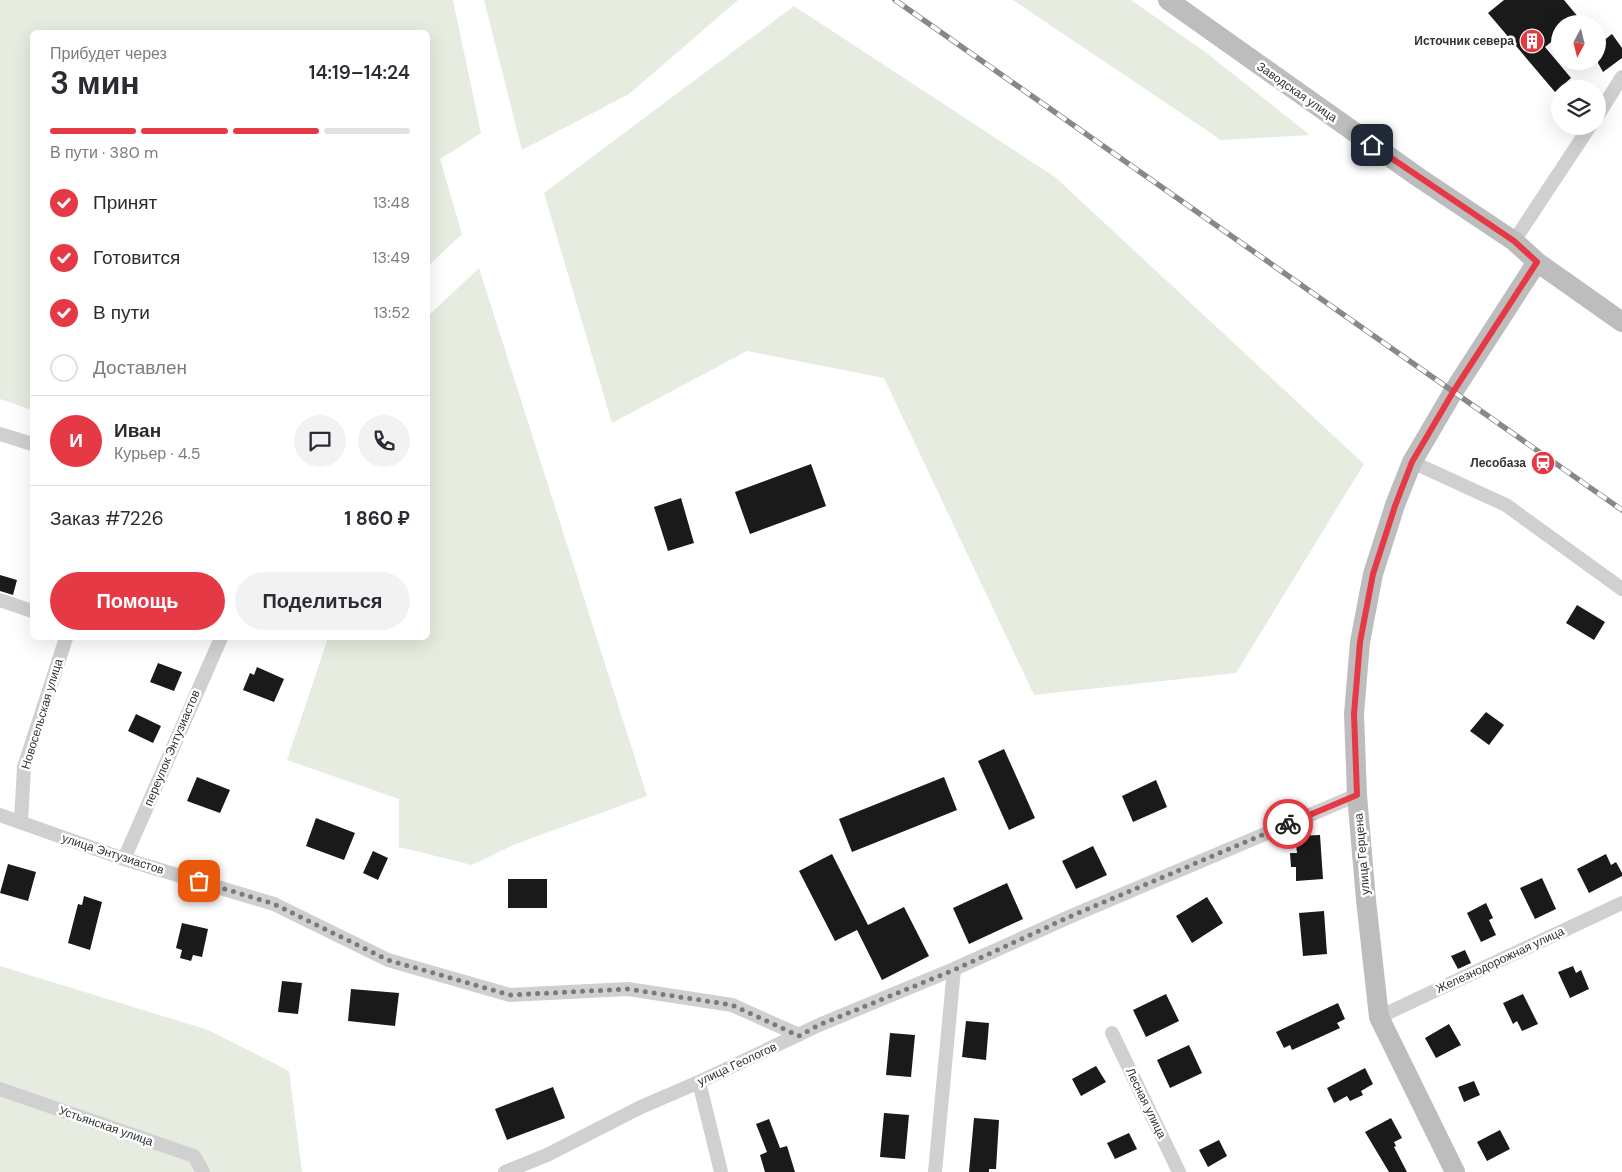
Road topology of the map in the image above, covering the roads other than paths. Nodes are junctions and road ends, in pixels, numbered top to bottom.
1 (1168, 0) edge
2 (1622, 77) edge
3 (1606, 102) edge
4 (1584, 135) edge
5 (1514, 241) junction
6 (1537, 262) junction
7 (1622, 322) edge
8 (0, 434) edge
9 (30, 443) edge
10 (1412, 462) junction
11 (1622, 589) edge
12 (0, 600) edge
13 (30, 610) edge
14 (65, 640) edge
15 (220, 640) edge
16 (1357, 795) junction
17 (0, 815) edge
18 (21, 822) junction
19 (124, 859) junction
20 (1622, 903) edge
21 (954, 970) junction
22 (1379, 1017) junction
23 (1112, 1033) dead end
24 (799, 1036) junction
25 (699, 1082) junction
26 (0, 1089) edge
27 (203, 1172) edge
28 (505, 1172) edge
29 (721, 1172) edge
30 (935, 1172) edge
31 (1179, 1172) edge
32 (1456, 1172) edge

1 - 5 street, Заводская улица
2 - 3 street
4 - 5 street
5 - 6 street, Заводская улица
6 - 7 street, Заводская улица
6 - 10 street, улица Герцена
8 - 9 street
10 - 11 street
10 - 16 street, улица Герцена
12 - 13 street
14 - 18 street, Новосельская улица
15 - 19 street, переулок Энтузиастов
16 - 21 street, улица Геологов
16 - 22 street, улица Герцена
17 - 18 street, улица Энтузиастов
18 - 19 street, улица Энтузиастов
19 - 24 street, улица Энтузиастов
20 - 22 street, Железнодорожная улица
21 - 24 street, улица Геологов
21 - 30 street
22 - 32 street, улица Герцена
23 - 31 street, Лесная улица
24 - 25 street, улица Геологов
25 - 28 street, улица Геологов
25 - 29 street
26 - 27 street, Устьянская улица

